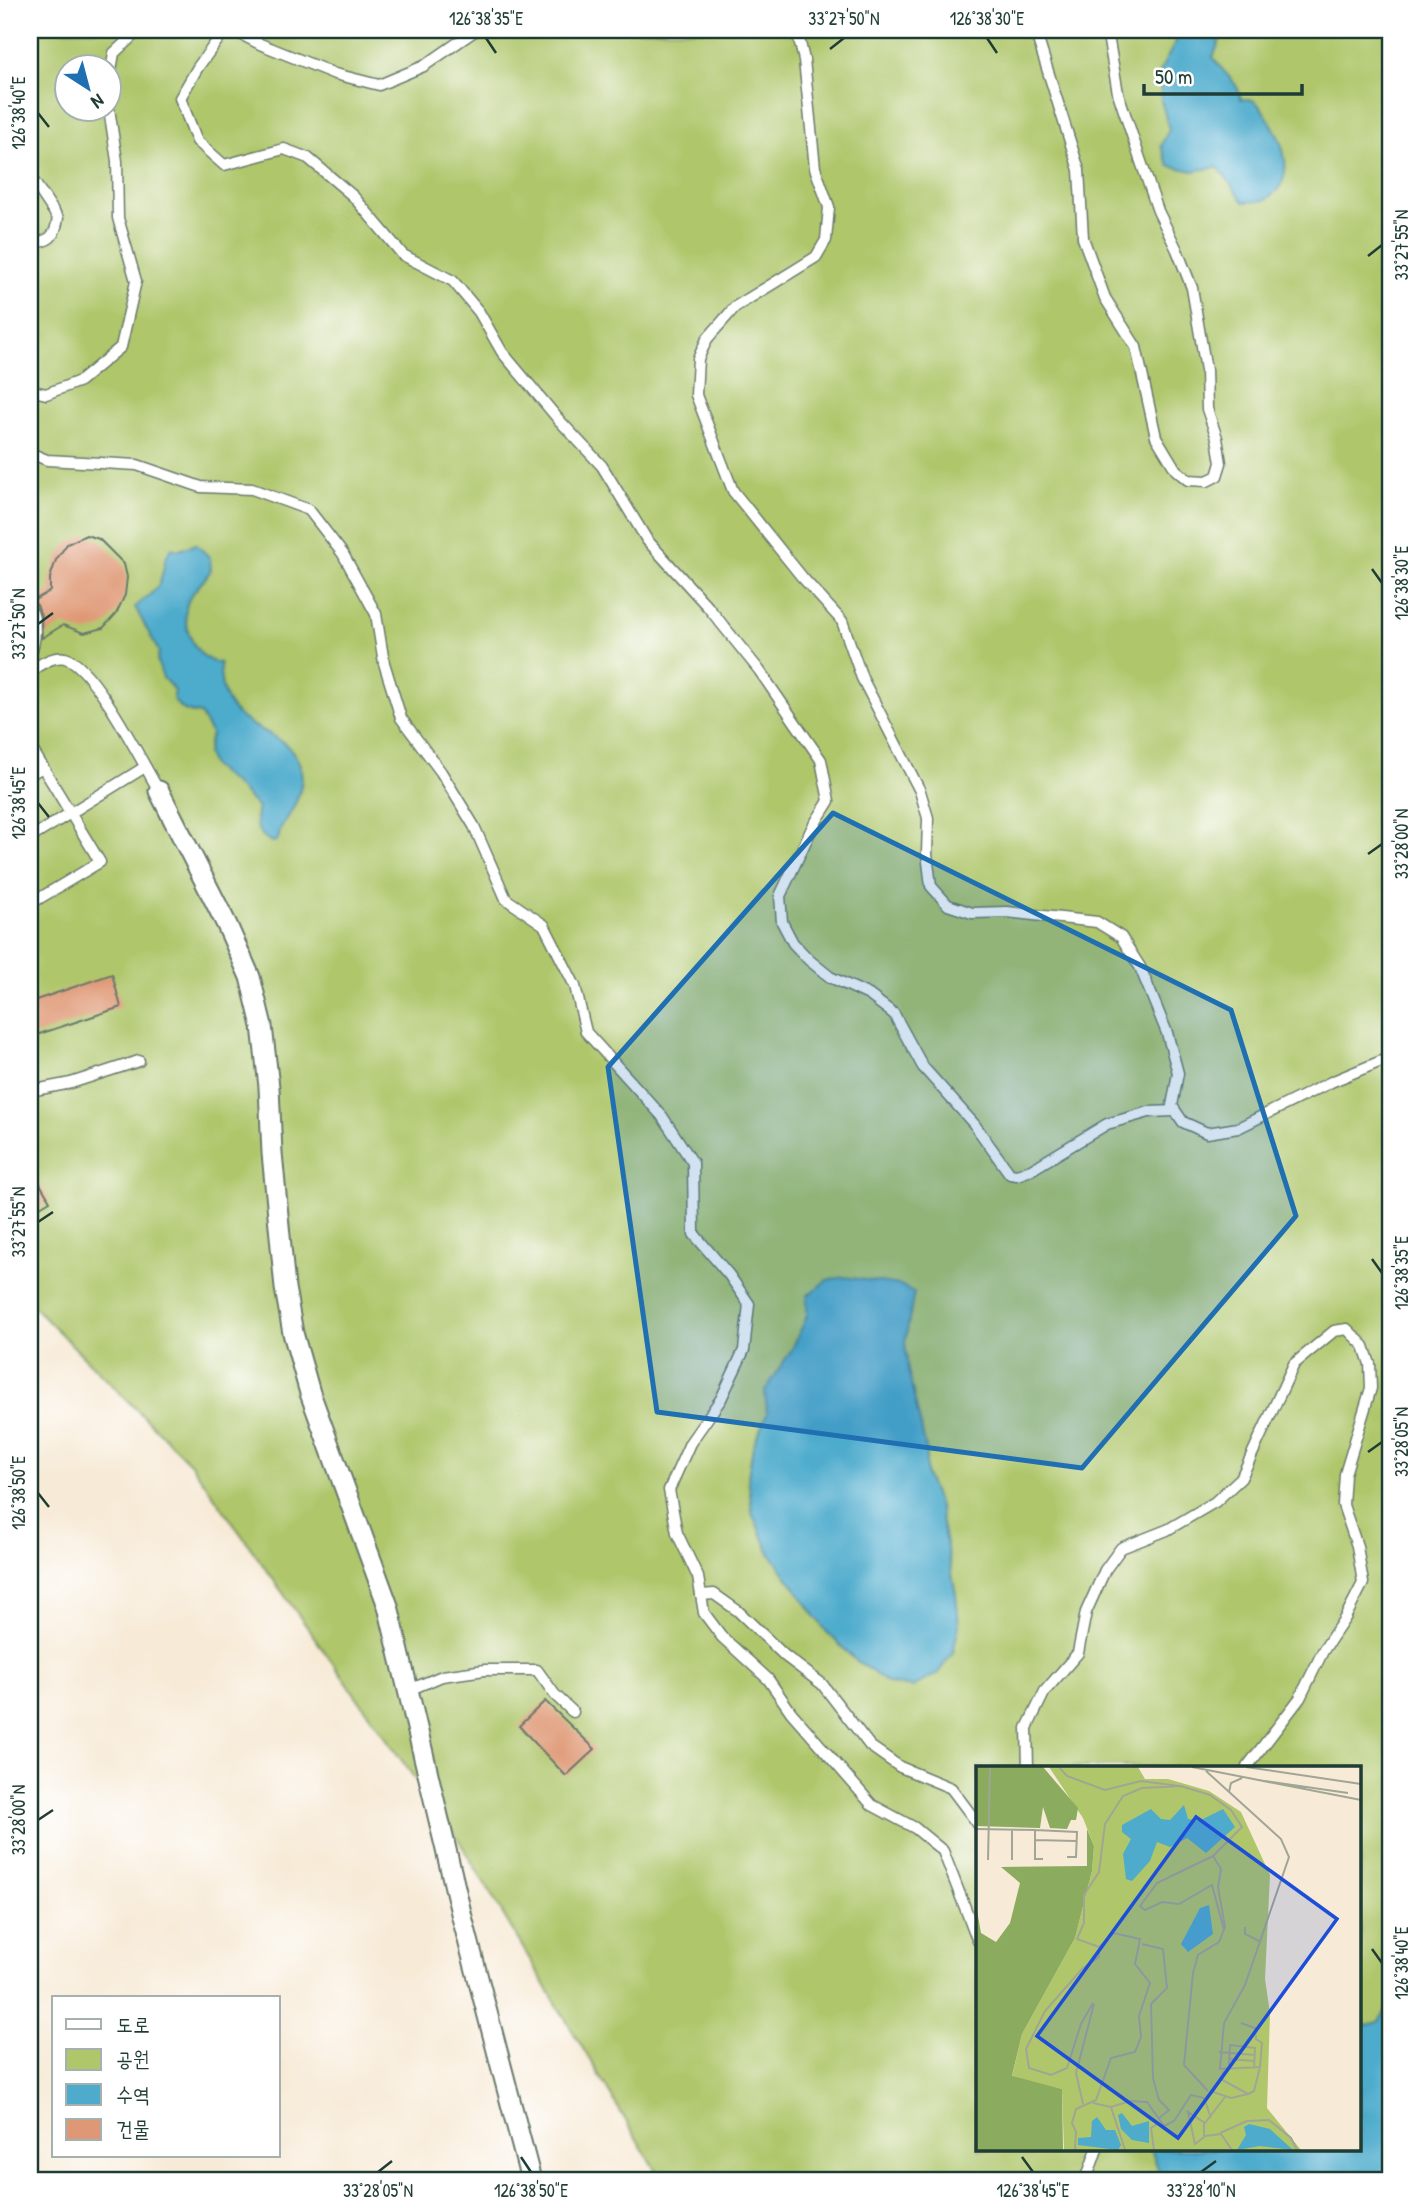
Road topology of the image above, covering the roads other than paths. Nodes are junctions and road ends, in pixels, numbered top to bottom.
1 (139, 30) edge
2 (225, 30) edge
3 (233, 30) edge
4 (476, 30) edge
5 (797, 30) edge
6 (1035, 30) edge
7 (1107, 30) edge
8 (115, 52) edge
9 (111, 122) edge
10 (30, 180) edge
11 (30, 243) edge
12 (30, 390) edge
13 (30, 452) edge
14 (30, 609) edge
15 (30, 654) edge
16 (30, 671) edge
17 (30, 746) edge
18 (43, 767) junction
19 (145, 767) junction
20 (30, 774) edge
21 (1391, 788) edge
22 (159, 792) joint
23 (71, 813) junction
24 (1391, 824) edge
25 (30, 838) edge
26 (30, 904) edge
27 (1391, 1057) edge
28 (139, 1061) dead end
29 (30, 1091) edge
30 (1175, 1111) junction
31 (701, 1595) junction
32 (409, 1690) junction
33 (573, 1712) dead end
34 (1028, 1766) edge
35 (1248, 1766) edge
36 (976, 1821) edge
37 (976, 1936) edge
38 (1097, 2150) edge
39 (531, 2180) edge
40 (1086, 2180) edge

1 - 8 lane
2 - 30 lane
3 - 4 lane
5 - 30 lane
6 - 7 lane
9 - 12 lane
10 - 11 lane
13 - 31 lane
14 - 15 lane
16 - 19 lane
17 - 18 lane
18 - 20 lane
18 - 23 lane
19 - 22 lane
19 - 23 lane
21 - 24 lane
22 - 32 street
23 - 25 lane
23 - 26 lane
27 - 30 lane
28 - 29 lane
31 - 36 lane
31 - 37 lane
32 - 33 lane
32 - 39 street
34 - 35 lane
38 - 40 lane

